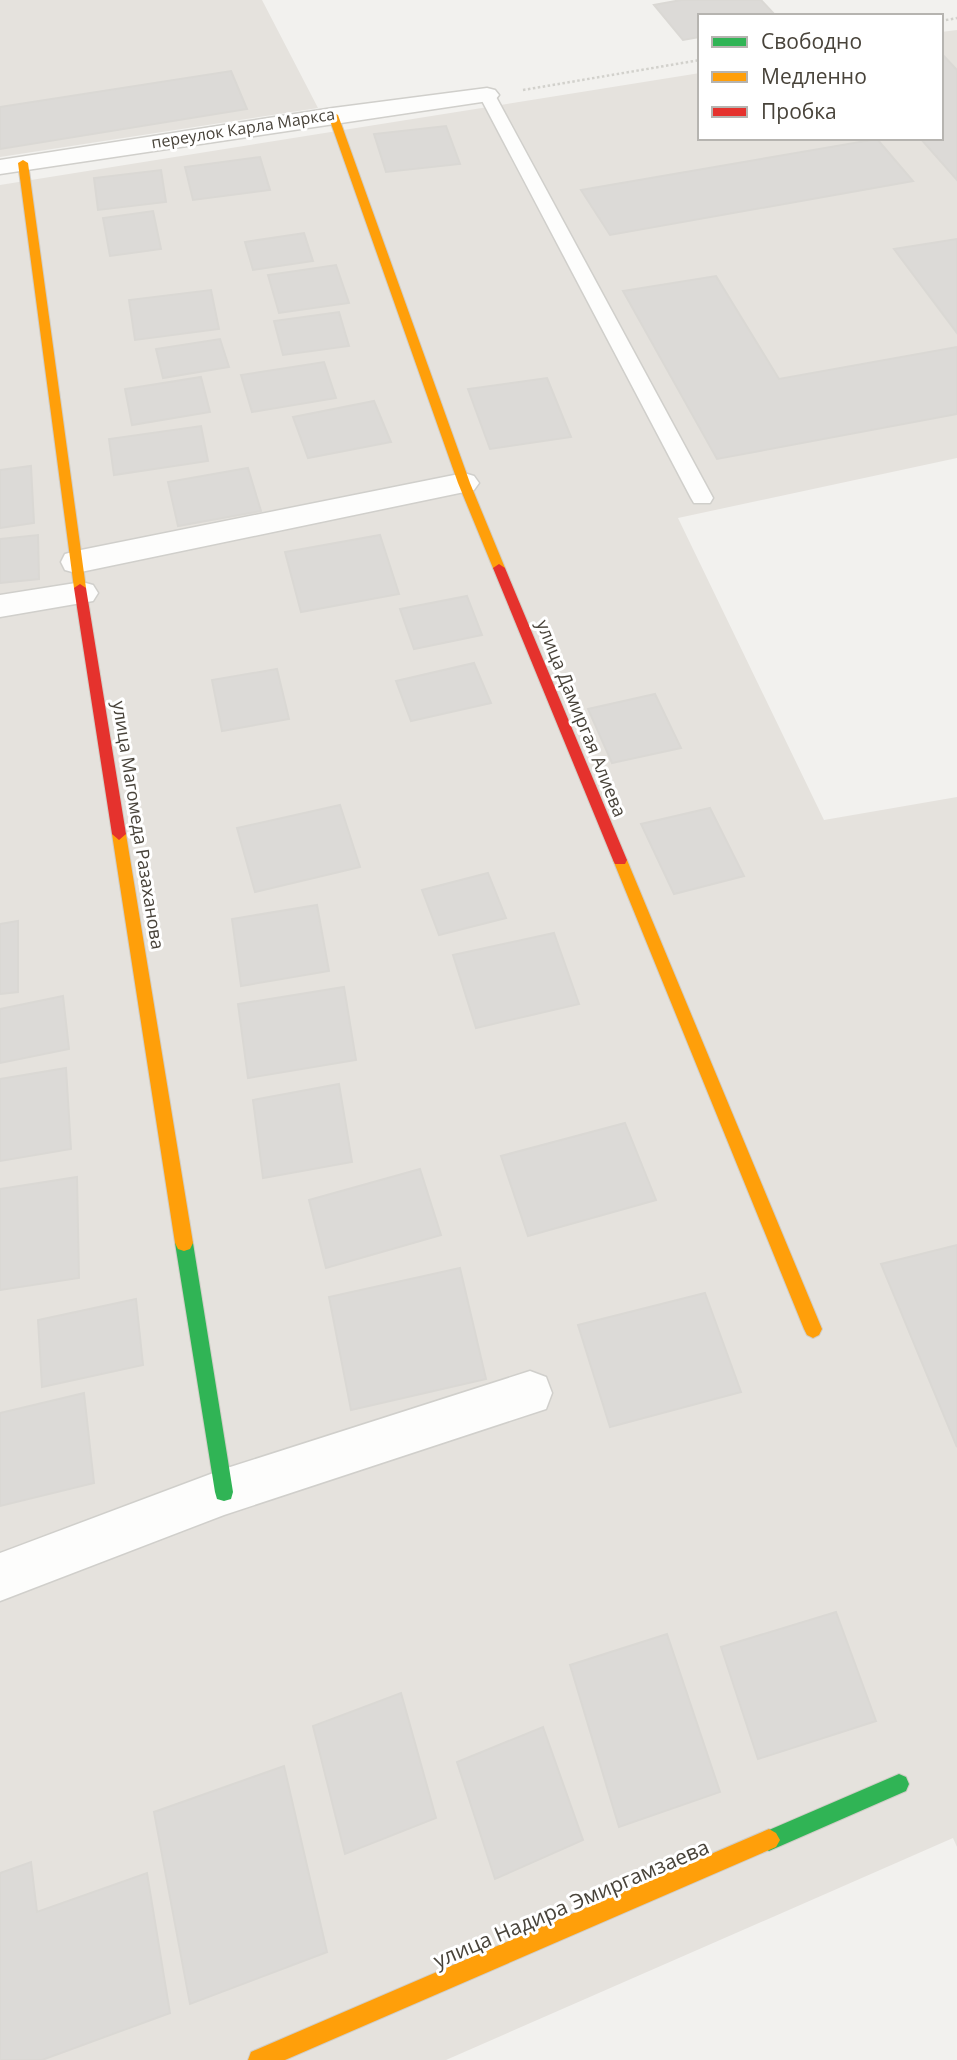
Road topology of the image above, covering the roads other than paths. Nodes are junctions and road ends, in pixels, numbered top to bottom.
1 (487, 95) joint
2 (333, 114) junction
3 (12, 165) edge
4 (464, 483) junction
5 (702, 498) dead end
6 (76, 562) junction
7 (82, 593) junction
8 (0, 606) edge
9 (813, 1329) dead end
10 (530, 1393) dead end
11 (224, 1492) junction
12 (0, 1577) edge
13 (899, 1784) dead end
14 (259, 2060) edge

1 - 2 street, переулок Карла Маркса
1 - 5 lane
2 - 3 street, переулок Карла Маркса
2 - 4 street, улица Дамиргая Алиева
3 - 6 street, улица Магомеда Разаханова
4 - 6 street
4 - 9 street, улица Дамиргая Алиева
6 - 7 street, улица Магомеда Разаханова
7 - 8 street
7 - 11 street, улица Магомеда Разаханова
10 - 11 street
11 - 12 street
13 - 14 street, улица Надира Эмиргамзаева

